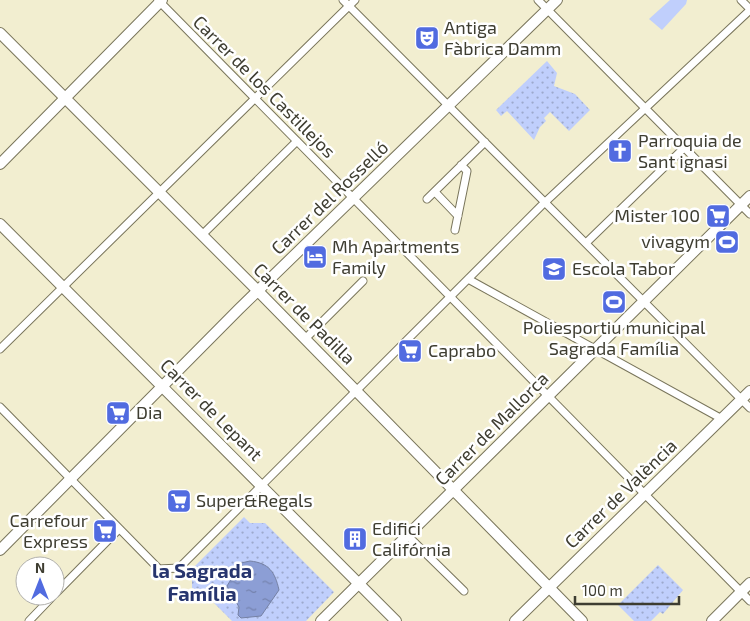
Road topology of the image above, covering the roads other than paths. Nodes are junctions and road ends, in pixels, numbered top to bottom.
1 (343, 0) edge
2 (355, 0) edge
3 (538, 0) edge
4 (558, 0) edge
5 (741, 0) edge
6 (160, 1) edge
7 (349, 6) junction
8 (547, 9) junction
9 (750, 10) edge
10 (0, 33) edge
11 (65, 98) junction
12 (254, 100) junction
13 (449, 106) junction
14 (646, 108) junction
15 (296, 141) junction
16 (485, 142) junction
17 (686, 147) junction
18 (0, 164) edge
19 (462, 165) junction
20 (159, 192) junction
21 (435, 192) junction
22 (750, 196) edge
23 (354, 198) junction
24 (427, 200) dead end
25 (545, 202) junction
26 (741, 205) junction
27 (750, 214) edge
28 (458, 216) junction
29 (0, 224) edge
30 (455, 230) dead end
31 (202, 235) junction
32 (586, 243) junction
33 (468, 279) junction
34 (363, 281) dead end
35 (64, 286) junction
36 (258, 291) junction
37 (451, 296) junction
38 (644, 302) junction
39 (305, 339) junction
40 (0, 349) edge
41 (596, 349) junction
42 (163, 385) junction
43 (356, 391) junction
44 (750, 391) edge
45 (548, 396) junction
46 (742, 399) junction
47 (0, 407) edge
48 (750, 408) edge
49 (722, 419) junction
50 (70, 479) junction
51 (262, 485) junction
52 (454, 490) junction
53 (644, 494) junction
54 (119, 529) junction
55 (408, 536) junction
56 (0, 550) edge
57 (359, 583) junction
58 (750, 583) edge
59 (65, 584) edge
60 (549, 587) junction
61 (464, 591) dead end
62 (741, 592) junction
63 (750, 601) edge
64 (43, 606) edge
65 (29, 621) edge
66 (321, 621) edge
67 (396, 621) edge
68 (515, 621) edge
69 (582, 621) edge
70 (712, 621) edge

1 - 7 street
2 - 7 street
3 - 8 street
4 - 8 main road, Carrer del Rosselló
5 - 9 street
6 - 11 main road
6 - 12 street, Carrer de los Castillejos
7 - 12 street
7 - 13 street
8 - 13 main road, Carrer del Rosselló
8 - 14 street
9 - 14 street
10 - 11 main road, Carrer de Padilla
11 - 18 main road
11 - 20 main road, Carrer de Padilla
12 - 15 street, Carrer de los Castillejos
12 - 20 street
13 - 16 street
13 - 23 main road, Carrer del Rosselló
14 - 17 street
14 - 25 street
15 - 23 street, Carrer de los Castillejos
15 - 31 street
16 - 19 street
16 - 25 street
17 - 26 street
17 - 32 street
19 - 21 street
19 - 28 street
20 - 31 main road, Carrer de Padilla
20 - 35 street
21 - 24 street
21 - 28 street
22 - 26 main road, Carrer de Mallorca
23 - 36 main road, Carrer del Rosselló
23 - 37 street, Carrer de los Castillejos
25 - 32 street
25 - 33 street
26 - 27 street
26 - 38 main road, Carrer de Mallorca
28 - 30 street
29 - 35 main road, Carrer de Lepant
31 - 36 main road, Carrer de Padilla
32 - 38 street
33 - 37 street
33 - 41 street
34 - 39 street
35 - 40 street
35 - 42 main road, Carrer de Lepant
36 - 39 main road, Carrer de Padilla
36 - 42 main road, Carrer del Rosselló
37 - 43 street
37 - 45 street, Carrer de los Castillejos
38 - 41 main road, Carrer de Mallorca
38 - 46 street
39 - 43 main road, Carrer de Padilla
41 - 45 main road, Carrer de Mallorca
41 - 49 street
42 - 50 main road, Carrer del Rosselló
42 - 51 main road, Carrer de Lepant
43 - 51 street
43 - 52 main road, Carrer de Padilla
44 - 46 main road, Carrer de València
45 - 52 main road, Carrer de Mallorca
45 - 53 street, Carrer de los Castillejos
46 - 48 street
46 - 49 main road, Carrer de València
47 - 50 street
49 - 53 main road, Carrer de València
50 - 54 street
50 - 56 main road, Carrer del Rosselló
51 - 54 street
51 - 57 main road, Carrer de Lepant
52 - 55 main road, Carrer de Mallorca
52 - 60 main road, Carrer de Padilla
53 - 60 main road, Carrer de València
53 - 62 street, Carrer de los Castillejos
54 - 59 street
55 - 57 main road, Carrer de Mallorca
55 - 61 street
57 - 66 main road, Carrer de Mallorca
57 - 67 main road, Carrer de Lepant
58 - 62 main road
60 - 68 main road, Carrer de València
60 - 69 main road, Carrer de Padilla
62 - 63 street, Carrer de los Castillejos
62 - 70 main road
64 - 65 street

